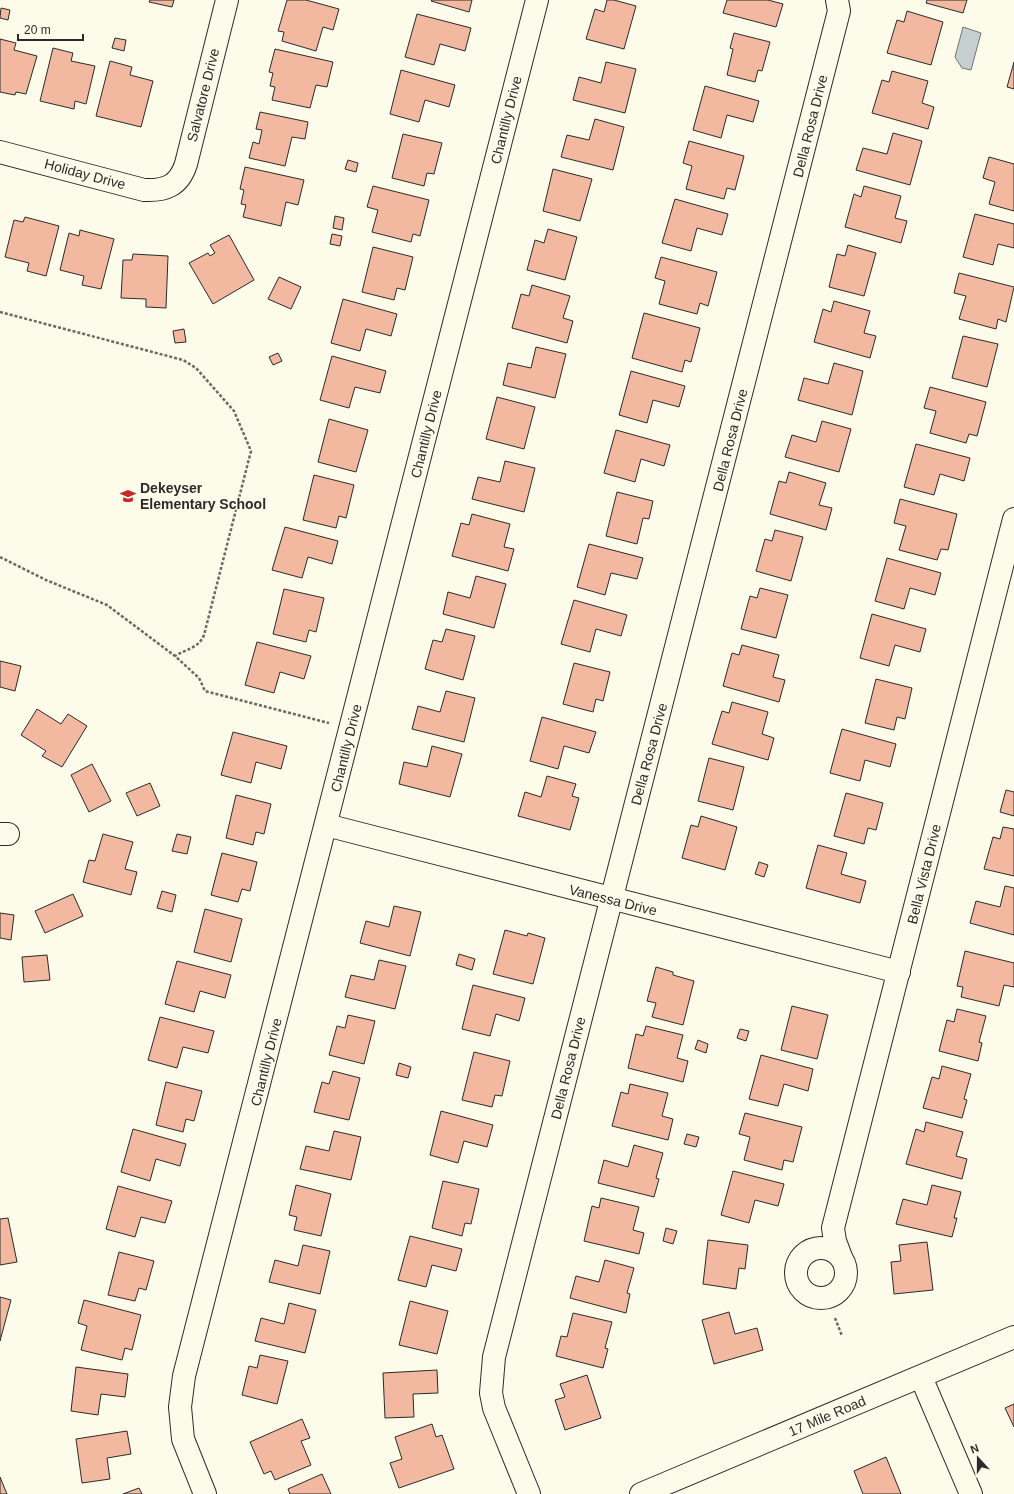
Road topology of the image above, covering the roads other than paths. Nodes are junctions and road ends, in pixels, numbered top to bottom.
1 (227, 0) edge
2 (537, 0) edge
3 (842, 4) edge
4 (0, 152) edge
5 (171, 186) joint
6 (1014, 519) edge
7 (326, 826) junction
8 (611, 899) junction
9 (899, 972) junction
10 (833, 1228) junction
11 (812, 1249) junction
12 (841, 1257) junction
13 (1014, 1337) edge
14 (921, 1377) junction
15 (206, 1493) edge
16 (529, 1494) edge
17 (641, 1494) edge
18 (971, 1494) edge

1 - 5 street, Salvatore Drive
2 - 7 street, Chantilly Drive
3 - 8 street, Della Rosa Drive
4 - 5 street, Holiday Drive
6 - 9 street, Bella Vista Drive
7 - 8 street, Vanessa Drive
7 - 15 street, Chantilly Drive
8 - 9 street, Vanessa Drive
8 - 16 street, Della Rosa Drive
9 - 10 street, Bella Vista Drive
10 - 11 street, Bella Vista Drive
10 - 12 street, Bella Vista Drive
11 - 12 street
11 - 12 street, Bella Vista Drive
13 - 14 street, 17 Mile Road
14 - 17 street, 17 Mile Road
14 - 18 street

